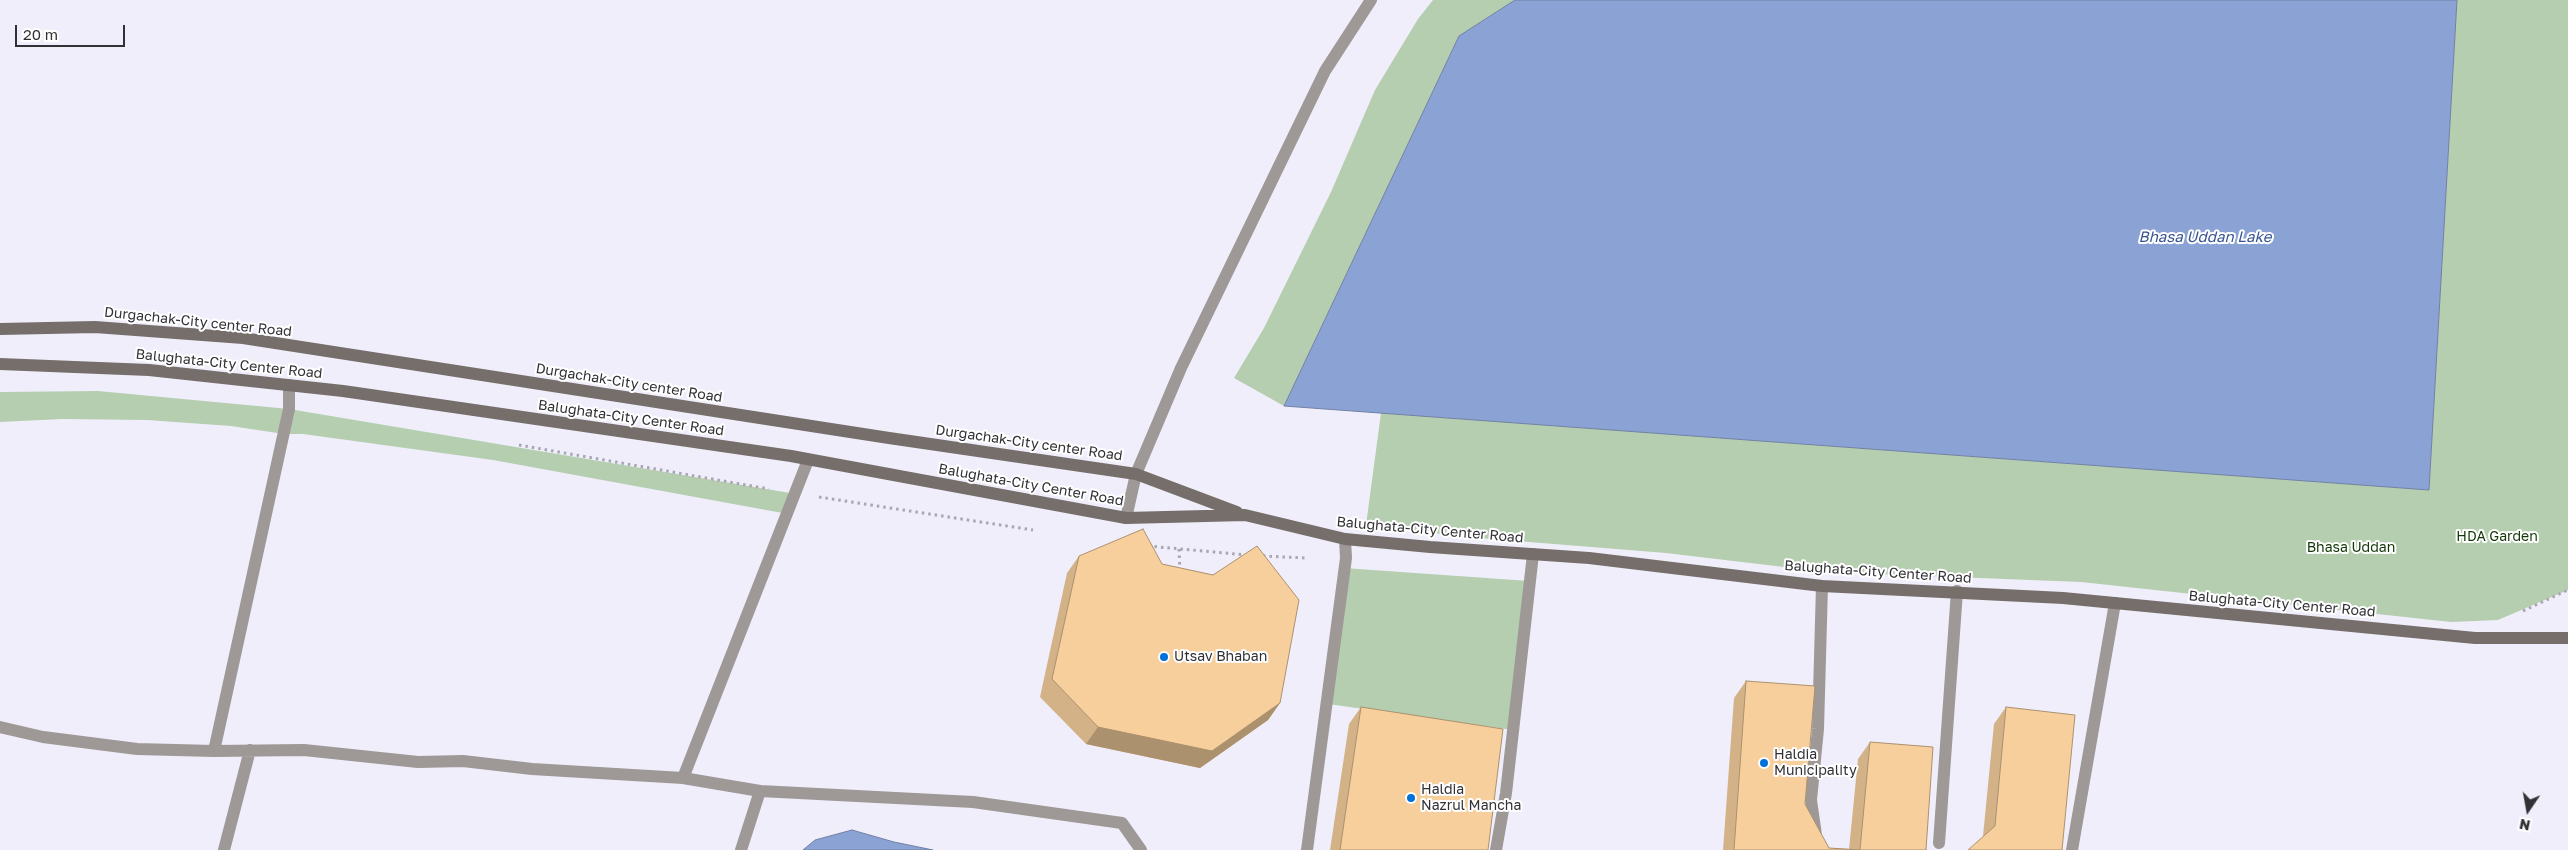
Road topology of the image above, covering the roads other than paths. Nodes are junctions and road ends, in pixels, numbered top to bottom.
1 (1371, 0) edge
2 (0, 329) edge
3 (0, 364) edge
4 (289, 385) junction
5 (808, 460) junction
6 (1136, 474) junction
7 (1245, 515) junction
8 (1126, 518) junction
9 (1345, 539) junction
10 (1532, 554) junction
11 (1822, 586) junction
12 (1958, 592) junction
13 (2115, 603) junction
14 (2568, 638) edge
15 (0, 727) edge
16 (250, 750) junction
17 (214, 751) junction
18 (683, 778) junction
19 (760, 791) junction
20 (1817, 842) edge
21 (1939, 842) dead end
22 (224, 850) edge
23 (741, 850) edge
24 (1141, 850) edge
25 (1307, 850) edge
26 (1496, 850) edge
27 (2072, 850) edge

1 - 6 street
2 - 6 main road, Durgachak-City center Road
3 - 4 main road, Balughata-City Center Road
4 - 5 main road, Balughata-City Center Road
4 - 17 street
5 - 8 main road, Balughata-City Center Road
5 - 18 street
6 - 7 main road, Durgachak-City center Road
6 - 8 street
7 - 8 main road, Balughata-City Center Road
7 - 9 main road, Balughata-City Center Road
9 - 10 main road, Balughata-City Center Road
9 - 25 street
10 - 11 main road, Balughata-City Center Road
10 - 26 street
11 - 12 main road, Balughata-City Center Road
11 - 20 street
12 - 13 main road, Balughata-City Center Road
12 - 21 street
13 - 14 main road, Balughata-City Center Road
13 - 27 street
15 - 17 street
16 - 17 street
16 - 18 street
16 - 22 street
18 - 19 street
19 - 23 street
19 - 24 street

